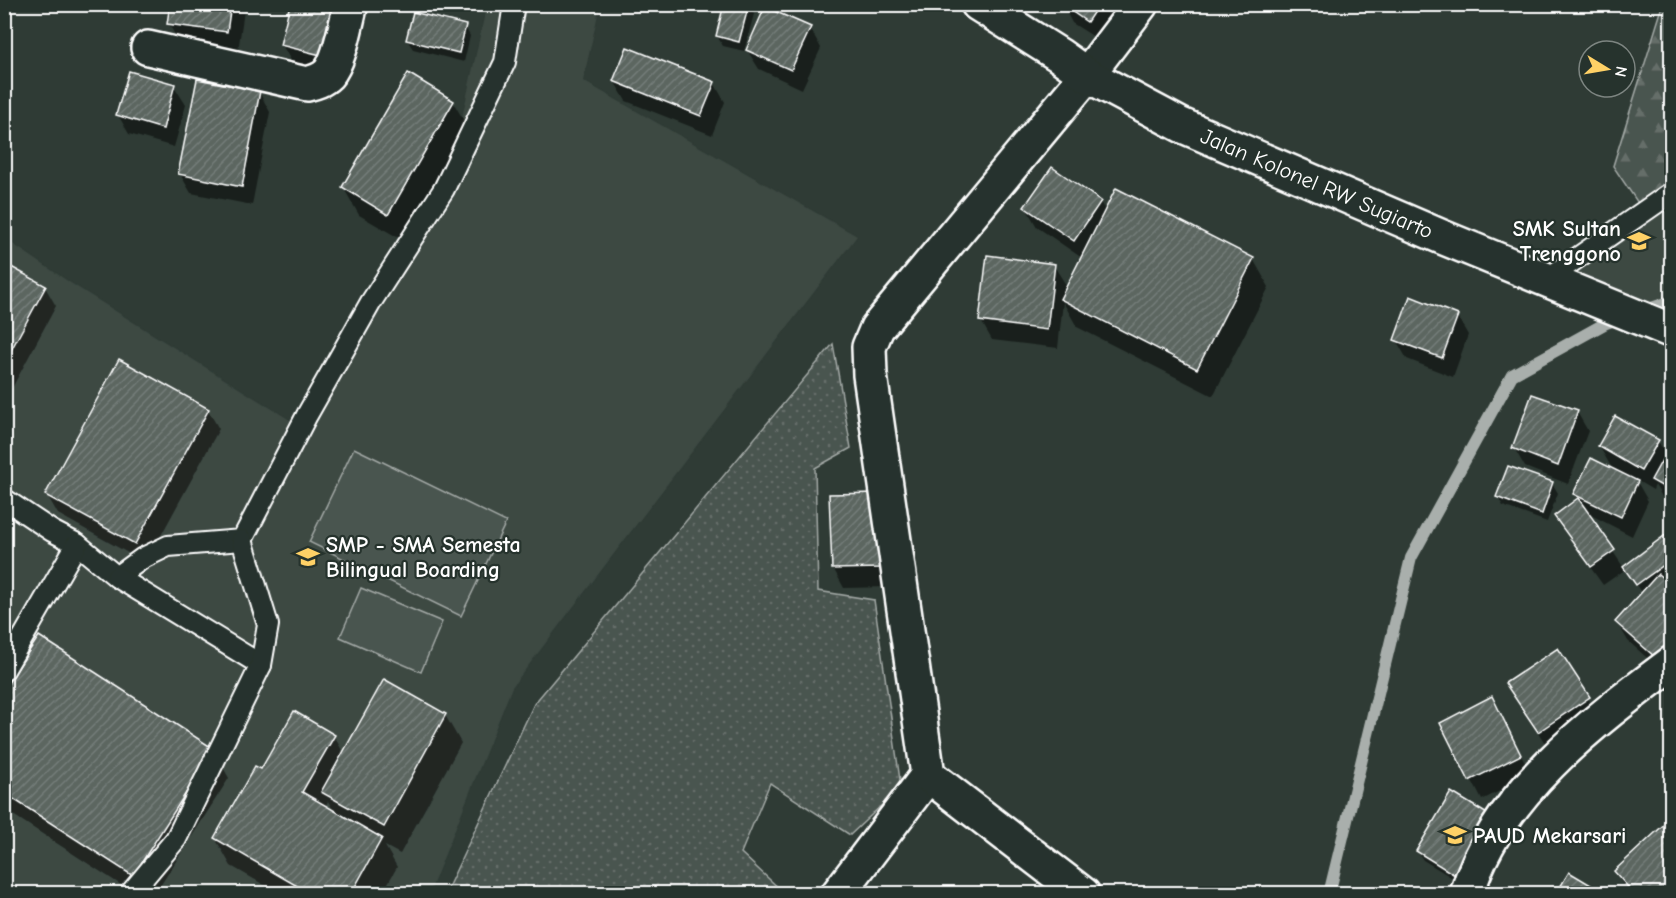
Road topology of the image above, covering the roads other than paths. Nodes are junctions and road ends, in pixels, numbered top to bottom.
1 (351, 4) edge
2 (514, 4) edge
3 (978, 4) edge
4 (1141, 4) edge
5 (148, 48) dead end
6 (1087, 75) junction
7 (1671, 192) edge
8 (1547, 279) junction
9 (1663, 327) edge
10 (4, 499) edge
11 (242, 540) junction
12 (77, 544) junction
13 (117, 577) junction
14 (1671, 663) edge
15 (261, 665) junction
16 (4, 670) edge
17 (928, 776) junction
18 (1067, 888) edge
19 (1473, 891) edge
20 (130, 894) edge
21 (838, 894) edge

1 - 5 street
2 - 11 lane
3 - 6 street, Jalan Kolonel RW Sugiarto
4 - 6 street
6 - 8 street, Jalan Kolonel RW Sugiarto
6 - 17 street
7 - 8 lane
8 - 9 street, Jalan Kolonel RW Sugiarto
10 - 12 lane
11 - 13 lane
11 - 15 lane
12 - 13 lane
12 - 16 lane
13 - 15 lane
14 - 19 street
15 - 20 lane
17 - 18 street
17 - 21 street

